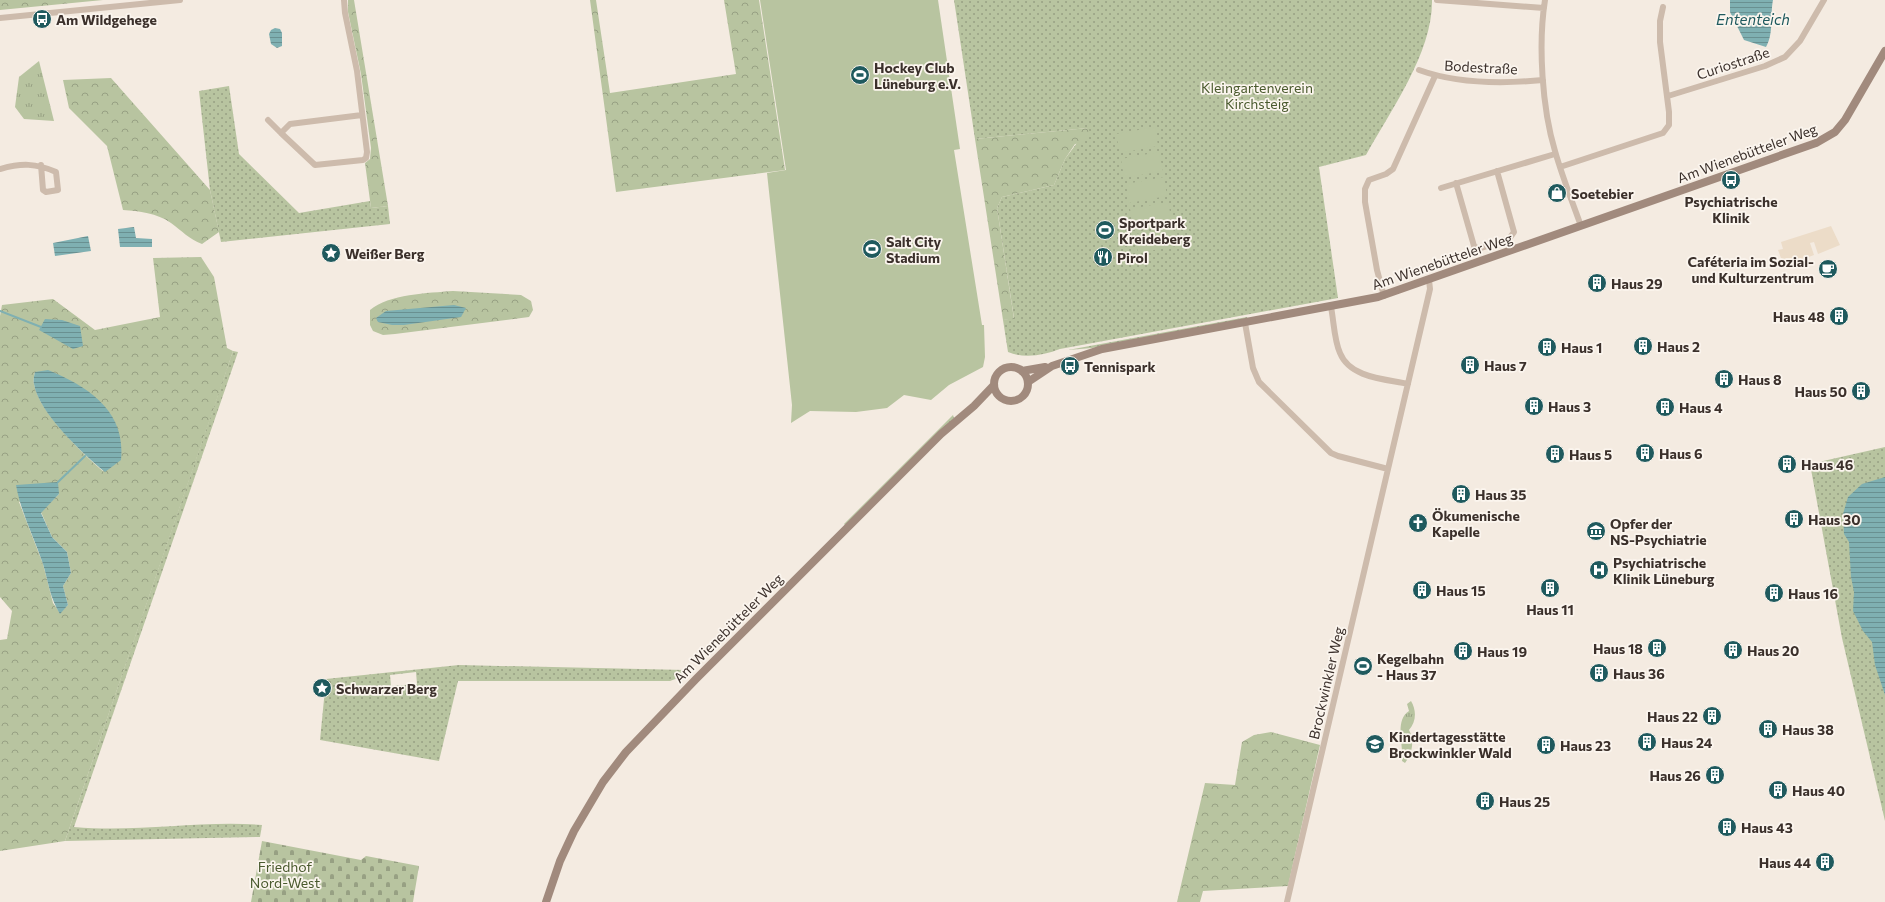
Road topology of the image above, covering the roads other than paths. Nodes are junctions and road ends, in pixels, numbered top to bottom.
1 (180, 0) edge
2 (344, 0) edge
3 (1437, 0) edge
4 (1545, 0) edge
5 (1824, 0) edge
6 (1663, 7) dead end
7 (1544, 8) junction
8 (0, 18) edge
9 (1885, 51) edge
10 (1419, 70) dead end
11 (1435, 76) junction
12 (1543, 80) junction
13 (1668, 96) junction
14 (362, 115) junction
15 (268, 120) dead end
16 (281, 133) junction
17 (1555, 154) junction
18 (41, 165) junction
19 (1560, 167) junction
20 (0, 169) edge
21 (1497, 171) junction
22 (1456, 183) junction
23 (1441, 188) dead end
24 (1581, 226) junction
25 (1429, 280) junction
26 (1384, 296) junction
27 (1331, 307) junction
28 (1245, 323) junction
29 (1052, 366) junction
30 (1022, 371) junction
31 (1028, 382) junction
32 (1408, 384) junction
33 (994, 385) junction
34 (1000, 396) junction
35 (974, 406) junction
36 (1388, 468) junction
37 (546, 902) edge
38 (1287, 902) edge

1 - 8 street
2 - 14 street
3 - 7 street
4 - 7 street
5 - 13 street, Curiostraße
6 - 13 street
7 - 12 street
9 - 24 street, Am Wienebütteler Weg
10 - 11 street, Bodestraße
11 - 12 street, Bodestraße
11 - 26 street
12 - 17 street
13 - 19 street
14 - 16 street
14 - 16 street
15 - 16 street
17 - 19 street
17 - 21 street
18 - 18 street
18 - 20 street
19 - 24 street
21 - 22 street
21 - 22 street
22 - 23 street
24 - 25 street, Am Wienebütteler Weg
25 - 26 street, Am Wienebütteler Weg
25 - 32 street, Brockwinkler Weg
26 - 27 street, Am Wienebütteler Weg
27 - 28 street, Am Wienebütteler Weg
27 - 32 street
28 - 29 street, Am Wienebütteler Weg
28 - 36 street
29 - 30 street, Am Wienebütteler Weg
29 - 31 street, Am Wienebütteler Weg
30 - 31 street
30 - 33 street, Am Wienebütteler Weg
31 - 34 street, Am Wienebütteler Weg
32 - 36 street, Brockwinkler Weg
33 - 34 street
33 - 35 street, Am Wienebütteler Weg
34 - 35 street, Am Wienebütteler Weg
35 - 37 street, Am Wienebütteler Weg
36 - 38 street, Brockwinkler Weg

